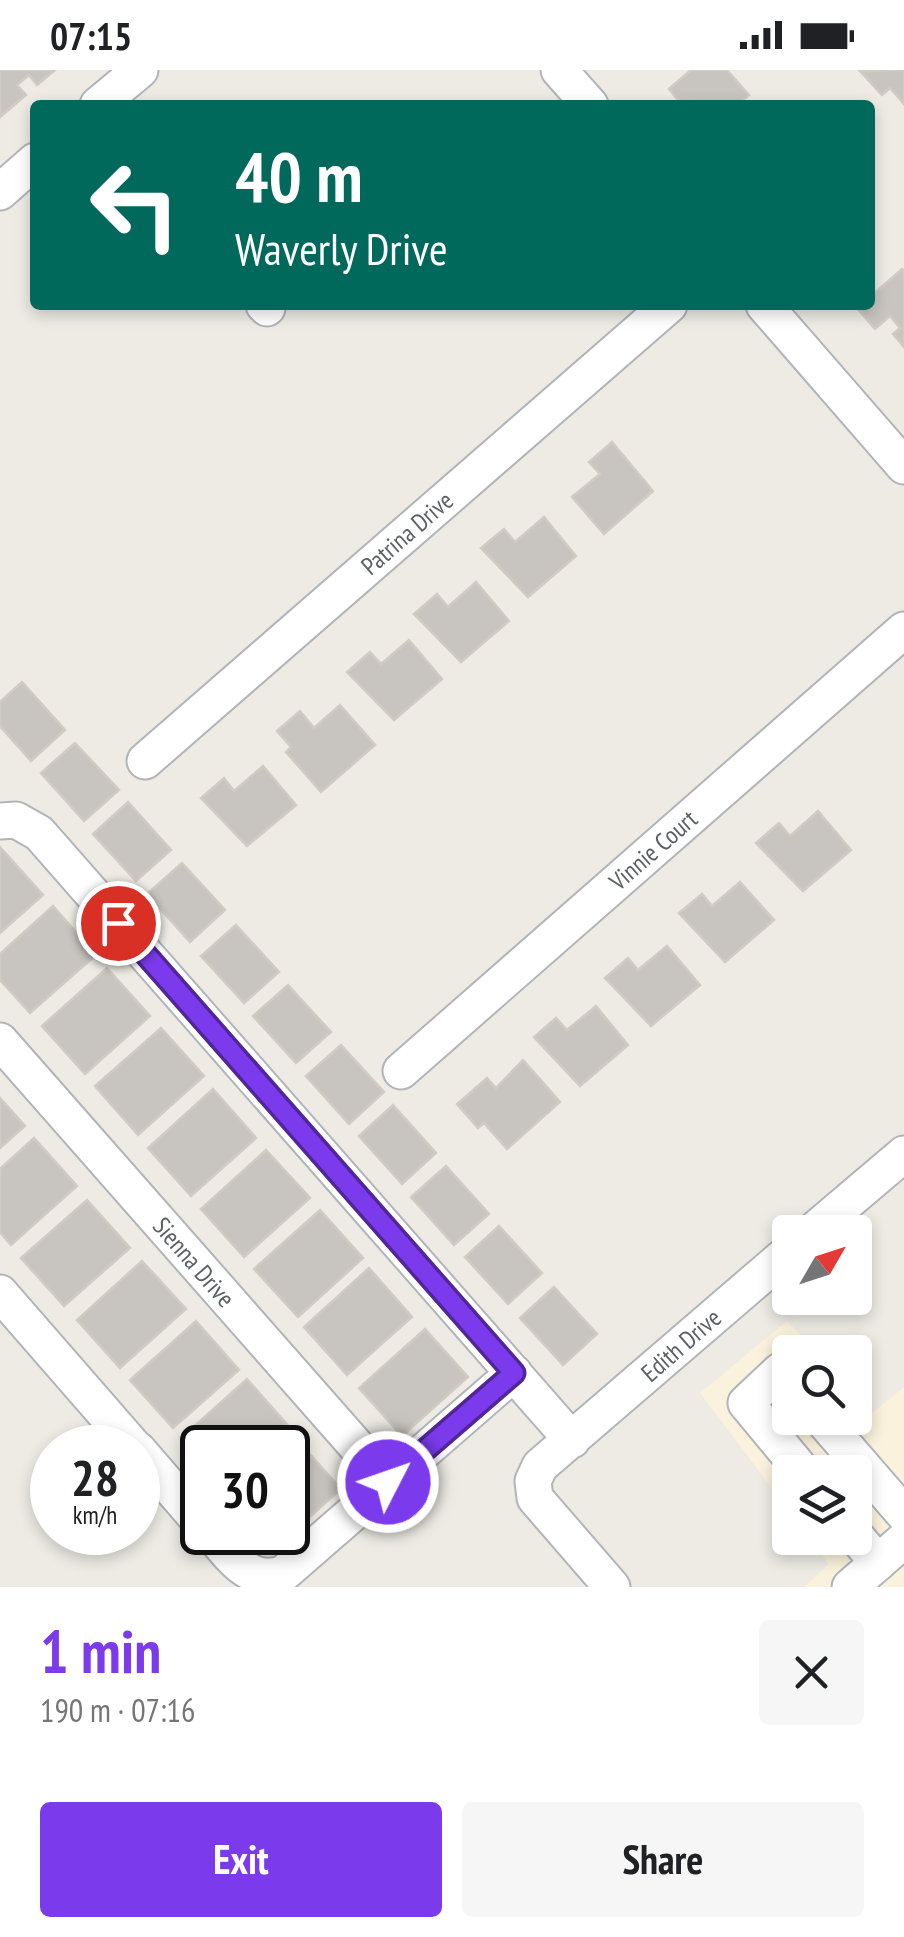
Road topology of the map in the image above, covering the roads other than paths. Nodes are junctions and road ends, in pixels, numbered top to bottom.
1 (140, 70) edge
2 (559, 70) edge
3 (104, 100) edge
4 (586, 100) edge
5 (30, 165) edge
6 (0, 192) edge
7 (664, 310) edge
8 (768, 310) edge
9 (904, 466) edge
10 (904, 630) edge
11 (145, 761) dead end
12 (8, 820) edge
13 (0, 1041) edge
14 (401, 1071) dead end
15 (904, 1154) edge
16 (832, 1215) edge
17 (772, 1268) edge
18 (0, 1293) edge
19 (514, 1373) junction
20 (772, 1379) edge
21 (115, 1425) edge
22 (836, 1435) edge
23 (572, 1440) junction
24 (789, 1455) edge
25 (160, 1476) edge
26 (388, 1482) junction
27 (180, 1499) edge
28 (904, 1514) edge
29 (310, 1550) edge
30 (891, 1552) edge
31 (231, 1555) edge
32 (305, 1555) edge
33 (612, 1587) edge
34 (850, 1587) edge

1 - 3 street
2 - 4 street
5 - 6 street
7 - 11 street, Patrina Drive
8 - 9 street
10 - 14 street, Vinnie Court
12 - 19 street
13 - 26 street, Sienna Drive
15 - 16 street
17 - 23 street, Edith Drive
18 - 21 street
19 - 23 street
19 - 26 street
20 - 24 street
22 - 28 street
23 - 33 street, Edith Drive
25 - 27 street
26 - 29 street
30 - 34 street
31 - 32 street

